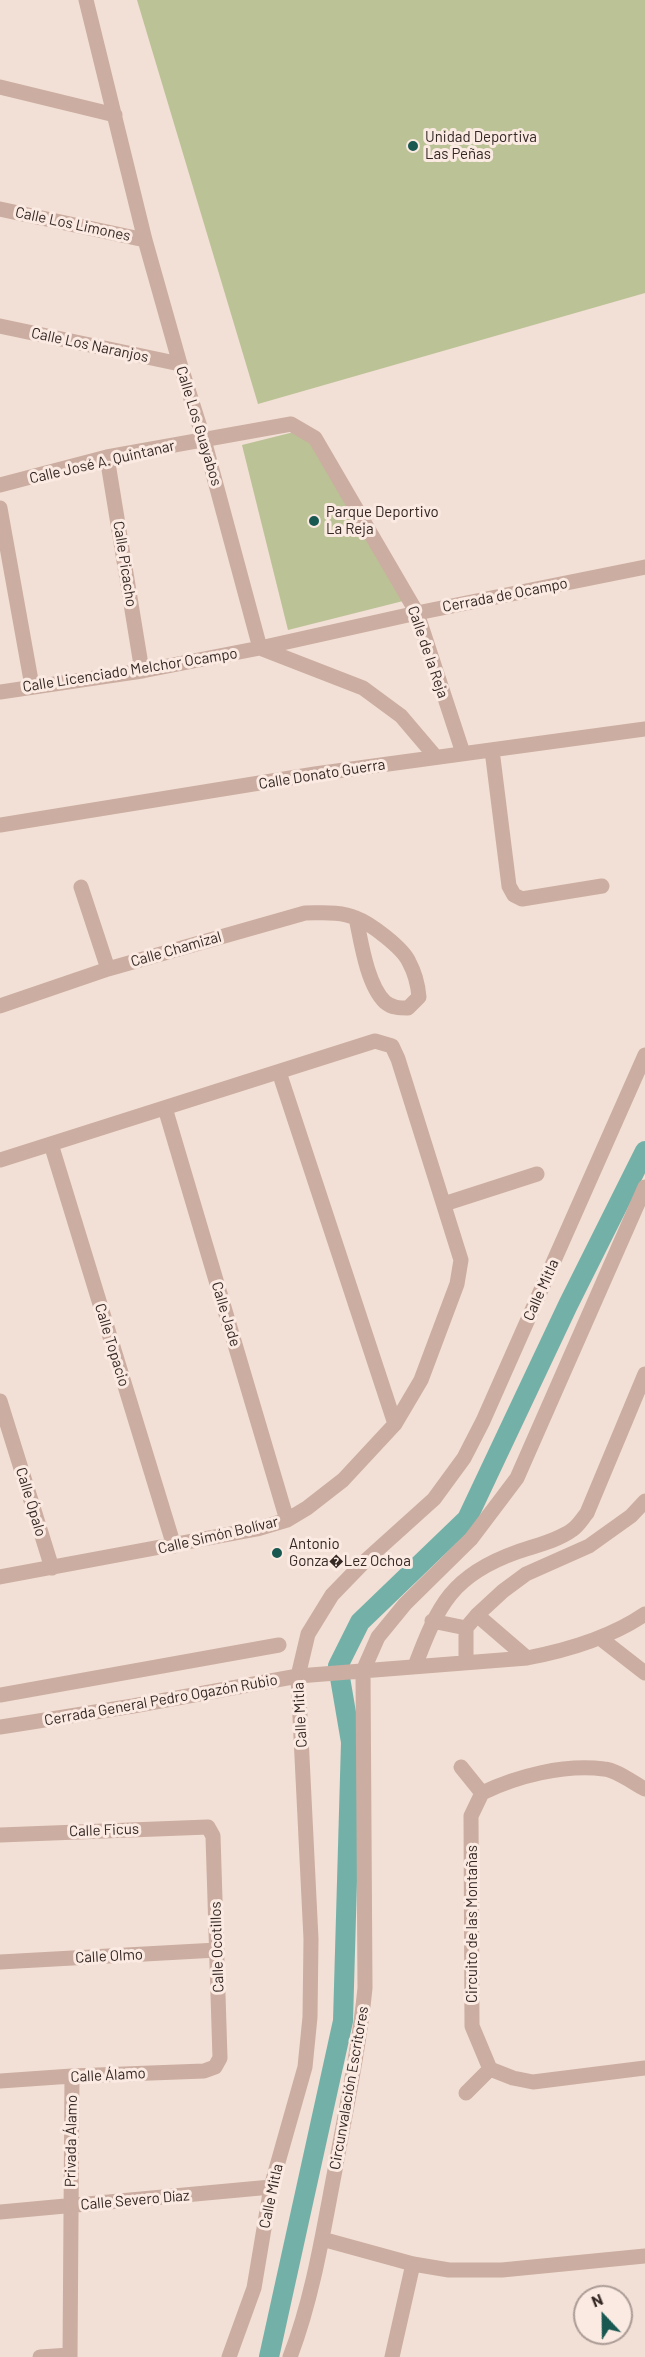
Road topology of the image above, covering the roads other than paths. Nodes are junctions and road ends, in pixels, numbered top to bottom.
1 (86, 0) edge
2 (0, 87) edge
3 (115, 115) junction
4 (0, 209) edge
5 (145, 240) junction
6 (0, 326) edge
7 (180, 364) junction
8 (204, 440) junction
9 (107, 458) junction
10 (0, 486) edge
11 (0, 508) edge
12 (645, 567) edge
13 (417, 613) junction
14 (260, 648) junction
15 (142, 671) junction
16 (32, 686) junction
17 (0, 692) edge
18 (645, 729) edge
19 (492, 750) junction
20 (463, 753) junction
21 (435, 756) junction
22 (0, 825) edge
23 (602, 886) dead end
24 (81, 887) dead end
25 (356, 918) junction
26 (108, 969) junction
27 (0, 1006) edge
28 (645, 1055) edge
29 (279, 1072) junction
30 (165, 1108) junction
31 (51, 1144) junction
32 (0, 1160) edge
33 (537, 1174) dead end
34 (645, 1187) edge
35 (444, 1204) junction
36 (645, 1374) edge
37 (0, 1401) edge
38 (395, 1424) junction
39 (645, 1501) edge
40 (287, 1520) junction
41 (174, 1546) junction
42 (52, 1568) junction
43 (0, 1577) edge
44 (477, 1615) junction
45 (643, 1620) edge
46 (432, 1621) junction
47 (466, 1628) junction
48 (600, 1638) junction
49 (279, 1645) dead end
50 (527, 1658) junction
51 (466, 1662) junction
52 (415, 1666) junction
53 (356, 1671) junction
54 (645, 1673) edge
55 (298, 1676) junction
56 (0, 1695) edge
57 (0, 1728) edge
58 (461, 1767) dead end
59 (645, 1789) edge
60 (482, 1793) junction
61 (208, 1827) joint
62 (0, 1835) edge
63 (218, 1950) junction
64 (0, 1962) edge
65 (215, 2067) joint
66 (645, 2068) edge
67 (490, 2069) junction
68 (72, 2076) junction
69 (0, 2081) edge
70 (466, 2093) dead end
71 (271, 2187) junction
72 (70, 2206) junction
73 (0, 2212) edge
74 (322, 2239) junction
75 (645, 2256) edge
76 (413, 2264) junction
77 (70, 2356) edge
78 (40, 2357) edge
79 (229, 2357) edge
80 (290, 2357) edge
81 (392, 2357) edge

1 - 3 street, Calle Los Guayabos
2 - 3 street
3 - 5 street, Calle Los Guayabos
4 - 5 street, Calle Los Limones
5 - 7 street, Calle Los Guayabos
6 - 7 street, Calle Los Naranjos
7 - 8 street, Calle Los Guayabos
8 - 9 street, Calle José A. Quintanar
8 - 13 street, Calle de la Reja
8 - 14 street, Calle Los Guayabos
9 - 10 street, Calle José A. Quintanar
9 - 15 street, Calle Picacho
11 - 16 street
12 - 13 street, Cerrada de Ocampo
13 - 14 street, Cerrada de Ocampo
13 - 20 street, Calle de la Reja
14 - 15 street, Calle Licenciado Melchor Ocampo
14 - 21 street
15 - 16 street, Calle Licenciado Melchor Ocampo
16 - 17 street, Calle Licenciado Melchor Ocampo
18 - 19 street, Calle Donato Guerra
19 - 20 street, Calle Donato Guerra
19 - 23 street
20 - 21 street, Calle Donato Guerra
21 - 22 street, Calle Donato Guerra
24 - 26 street
25 - 25 street, Calle Chamizal
25 - 26 street, Calle Chamizal
26 - 27 street, Calle Chamizal
28 - 55 street, Calle Mitla
29 - 30 street
29 - 35 street, Calle Simón Bolívar
29 - 38 street
30 - 31 street
30 - 40 street, Calle Jade
31 - 32 street
31 - 41 street, Calle Topacio
33 - 35 street
34 - 53 street
35 - 38 street, Calle Simón Bolívar
36 - 46 street
37 - 42 street, Calle Ópalo
38 - 40 street, Calle Simón Bolívar
39 - 44 street
40 - 41 street, Calle Simón Bolívar
41 - 42 street, Calle Simón Bolívar
42 - 43 street, Calle Simón Bolívar
44 - 47 street
44 - 50 street
45 - 48 street, Cerrada General Pedro Ogazón Rubio
46 - 47 street
46 - 52 street
47 - 51 street
48 - 50 street, Cerrada General Pedro Ogazón Rubio
48 - 54 street
49 - 56 street
50 - 51 street, Cerrada General Pedro Ogazón Rubio
51 - 52 street, Cerrada General Pedro Ogazón Rubio
52 - 53 street, Cerrada General Pedro Ogazón Rubio
53 - 55 street, Cerrada General Pedro Ogazón Rubio
53 - 74 street, Circunvalación Escritores
55 - 57 street, Cerrada General Pedro Ogazón Rubio
55 - 71 street, Calle Mitla
58 - 60 street
59 - 60 street
60 - 67 street, Circuito de las Montañas
61 - 62 street, Calle Ficus
61 - 63 street, Calle Ocotillos
63 - 64 street, Calle Olmo
63 - 65 street, Calle Ocotillos
65 - 68 street, Calle Álamo
66 - 67 street
67 - 70 street
68 - 69 street, Calle Álamo
68 - 72 street, Privada Álamo
71 - 72 street, Calle Severo Díaz
71 - 79 street, Calle Mitla
72 - 73 street, Calle Severo Díaz
72 - 77 street, Privada Álamo
74 - 76 street
74 - 80 street, Circunvalación Escritores
75 - 76 street
76 - 81 street
77 - 78 street

